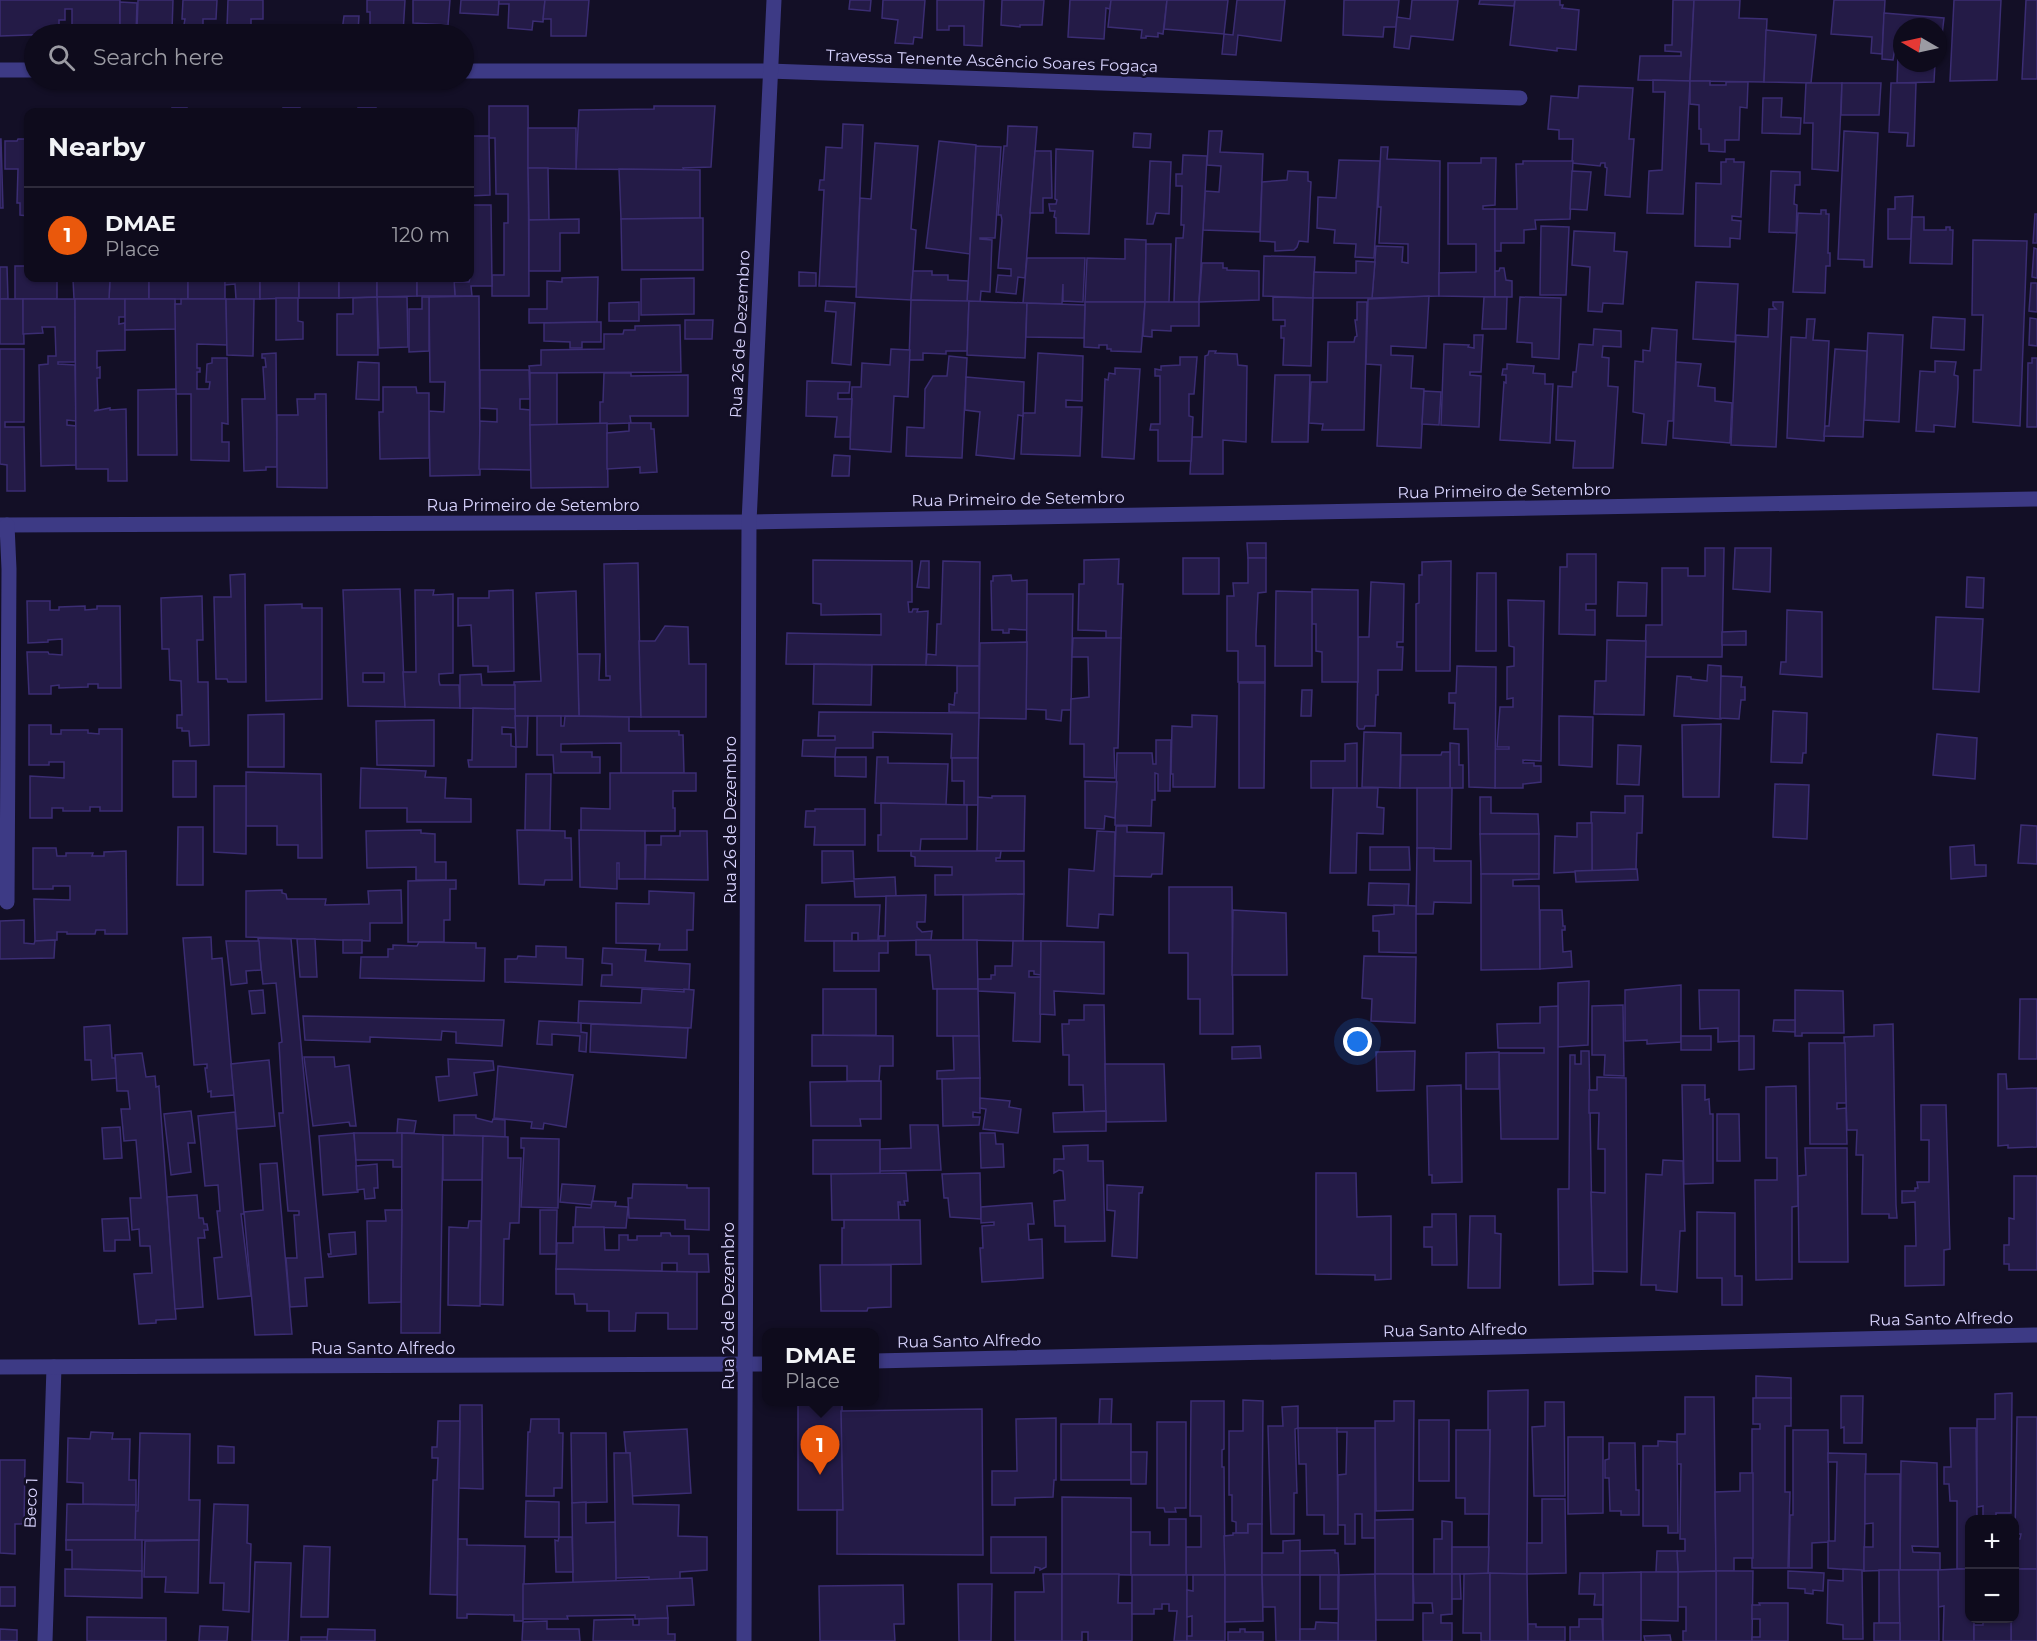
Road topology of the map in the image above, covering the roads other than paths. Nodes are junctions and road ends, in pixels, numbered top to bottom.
1 (774, 0) edge
2 (0, 70) edge
3 (24, 70) edge
4 (474, 71) edge
5 (769, 71) junction
6 (1520, 98) dead end
7 (2037, 500) edge
8 (749, 522) junction
9 (3, 525) edge
10 (7, 902) dead end
11 (2037, 1335) edge
12 (879, 1361) edge
13 (746, 1364) junction
14 (762, 1364) edge
15 (0, 1367) edge
16 (54, 1367) junction
17 (45, 1641) edge
18 (744, 1641) edge

1 - 5 street, Rua 26 de Dezembro
2 - 3 street
4 - 5 street, Travessa Tenente Ascêncio Soares Fogaça
5 - 6 street, Travessa Tenente Ascêncio Soares Fogaça
5 - 8 street, Rua 26 de Dezembro
7 - 8 street, Rua Primeiro de Setembro
8 - 9 street, Rua Primeiro de Setembro
8 - 13 street, Rua 26 de Dezembro
9 - 10 street
11 - 12 street, Rua Santo Alfredo
13 - 14 street, Rua Santo Alfredo
13 - 16 street, Rua Santo Alfredo
13 - 18 street, Rua 26 de Dezembro
15 - 16 street, Rua Santo Alfredo
16 - 17 street, Beco 1

